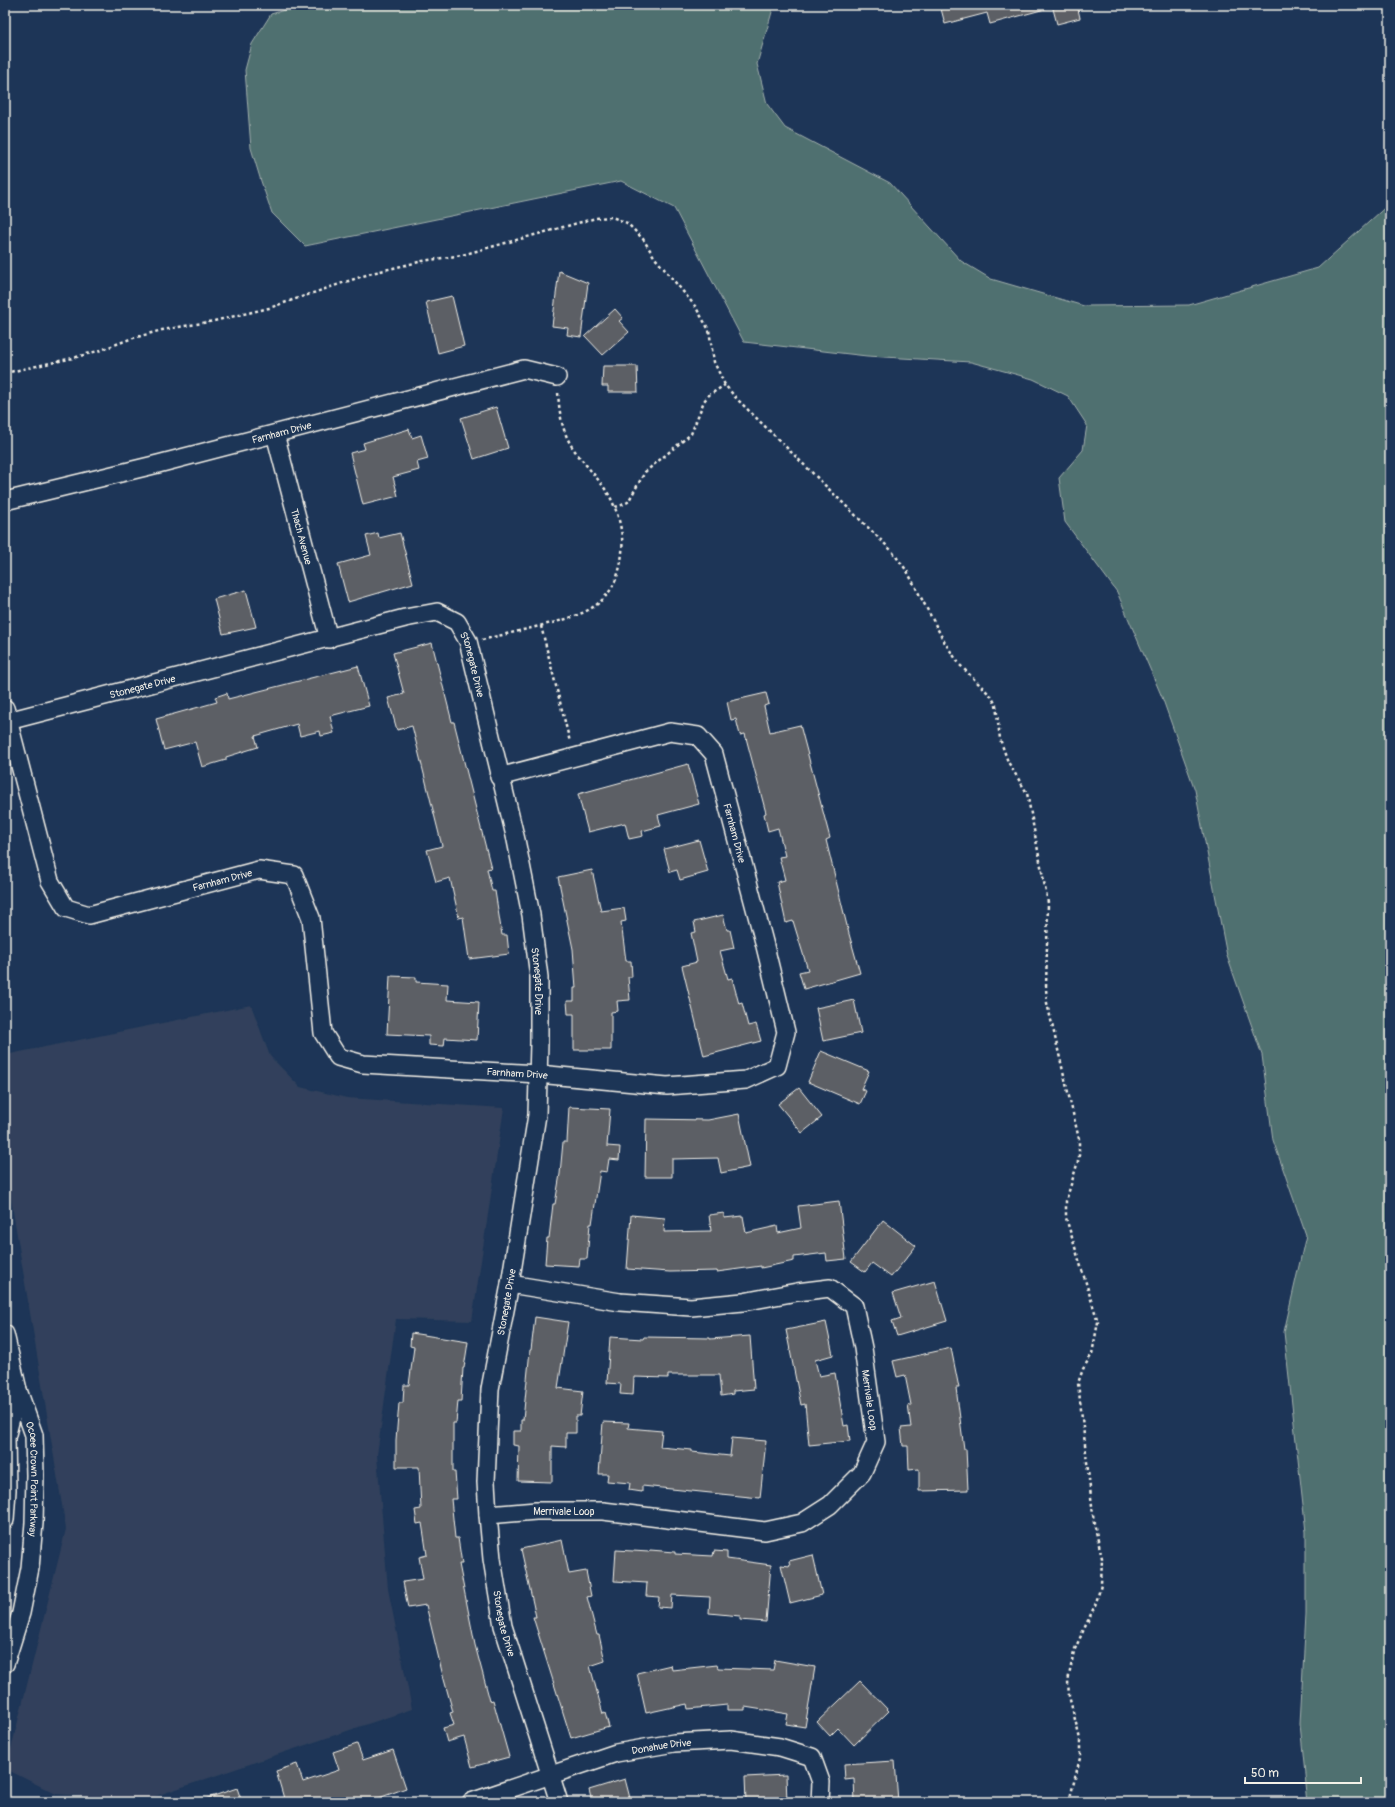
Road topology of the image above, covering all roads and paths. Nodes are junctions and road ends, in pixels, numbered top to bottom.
1 (5, 373) edge
2 (557, 377) joint
3 (725, 385) junction
4 (275, 434) junction
5 (5, 501) edge
6 (615, 507) junction
7 (541, 626) junction
8 (329, 639) junction
9 (468, 643) junction
10 (6, 718) edge
11 (574, 758) junction
12 (499, 777) junction
13 (538, 1074) junction
14 (510, 1284) junction
15 (5, 1334) edge
16 (18, 1390) junction
17 (488, 1515) junction
18 (5, 1520) edge
19 (5, 1664) edge
20 (550, 1776) junction
21 (471, 1802) edge
22 (559, 1802) edge
23 (820, 1802) edge
24 (1069, 1802) edge

1 - 3 path
2 - 4 street, Farnham Drive
2 - 6 path
3 - 6 path
3 - 24 path
4 - 5 street, Farnham Drive
4 - 8 street, Thach Avenue
6 - 7 path
7 - 9 path
7 - 11 path
8 - 9 street, Stonegate Drive
8 - 10 street, Stonegate Drive
9 - 12 street, Stonegate Drive
10 - 13 street, Farnham Drive
11 - 12 street, Farnham Drive
11 - 13 street, Farnham Drive
12 - 13 street, Stonegate Drive
13 - 14 street, Stonegate Drive
14 - 17 street, Stonegate Drive
14 - 17 street, Merrivale Loop
15 - 16 street, Ocoee Crown Point Parkway
16 - 18 street, Ocoee Crown Point Parkway
16 - 19 street, Ocoee Crown Point Parkway
17 - 20 street, Stonegate Drive
20 - 21 street, Donahue Drive
20 - 22 street, Stonegate Drive
20 - 23 street, Donahue Drive

